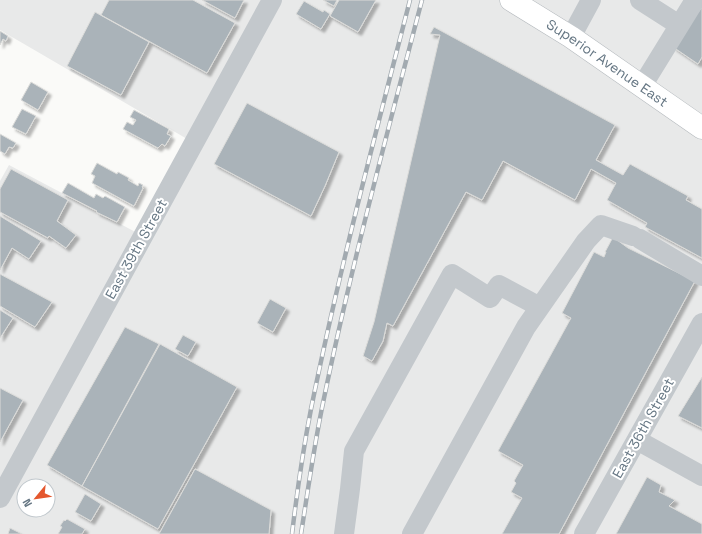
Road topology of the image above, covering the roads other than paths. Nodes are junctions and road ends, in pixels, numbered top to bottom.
1 (272, 0) edge
2 (511, 0) edge
3 (591, 0) edge
4 (640, 0) edge
5 (695, 0) edge
6 (679, 25) junction
7 (570, 37) junction
8 (642, 86) junction
9 (702, 128) edge
10 (702, 276) edge
11 (540, 307) junction
12 (702, 324) edge
13 (637, 440) junction
14 (702, 476) edge
15 (0, 498) edge
16 (344, 534) edge
17 (412, 534) edge
18 (584, 534) edge

1 - 15 street, East 39th Street
2 - 7 main road, Superior Avenue East
3 - 7 street
4 - 6 street
5 - 6 street
6 - 8 street
7 - 8 main road, Superior Avenue East
8 - 9 main road, Superior Avenue East
10 - 11 street
11 - 16 street
11 - 17 street
12 - 13 street, East 36th Street
13 - 14 street
13 - 18 street, East 36th Street

